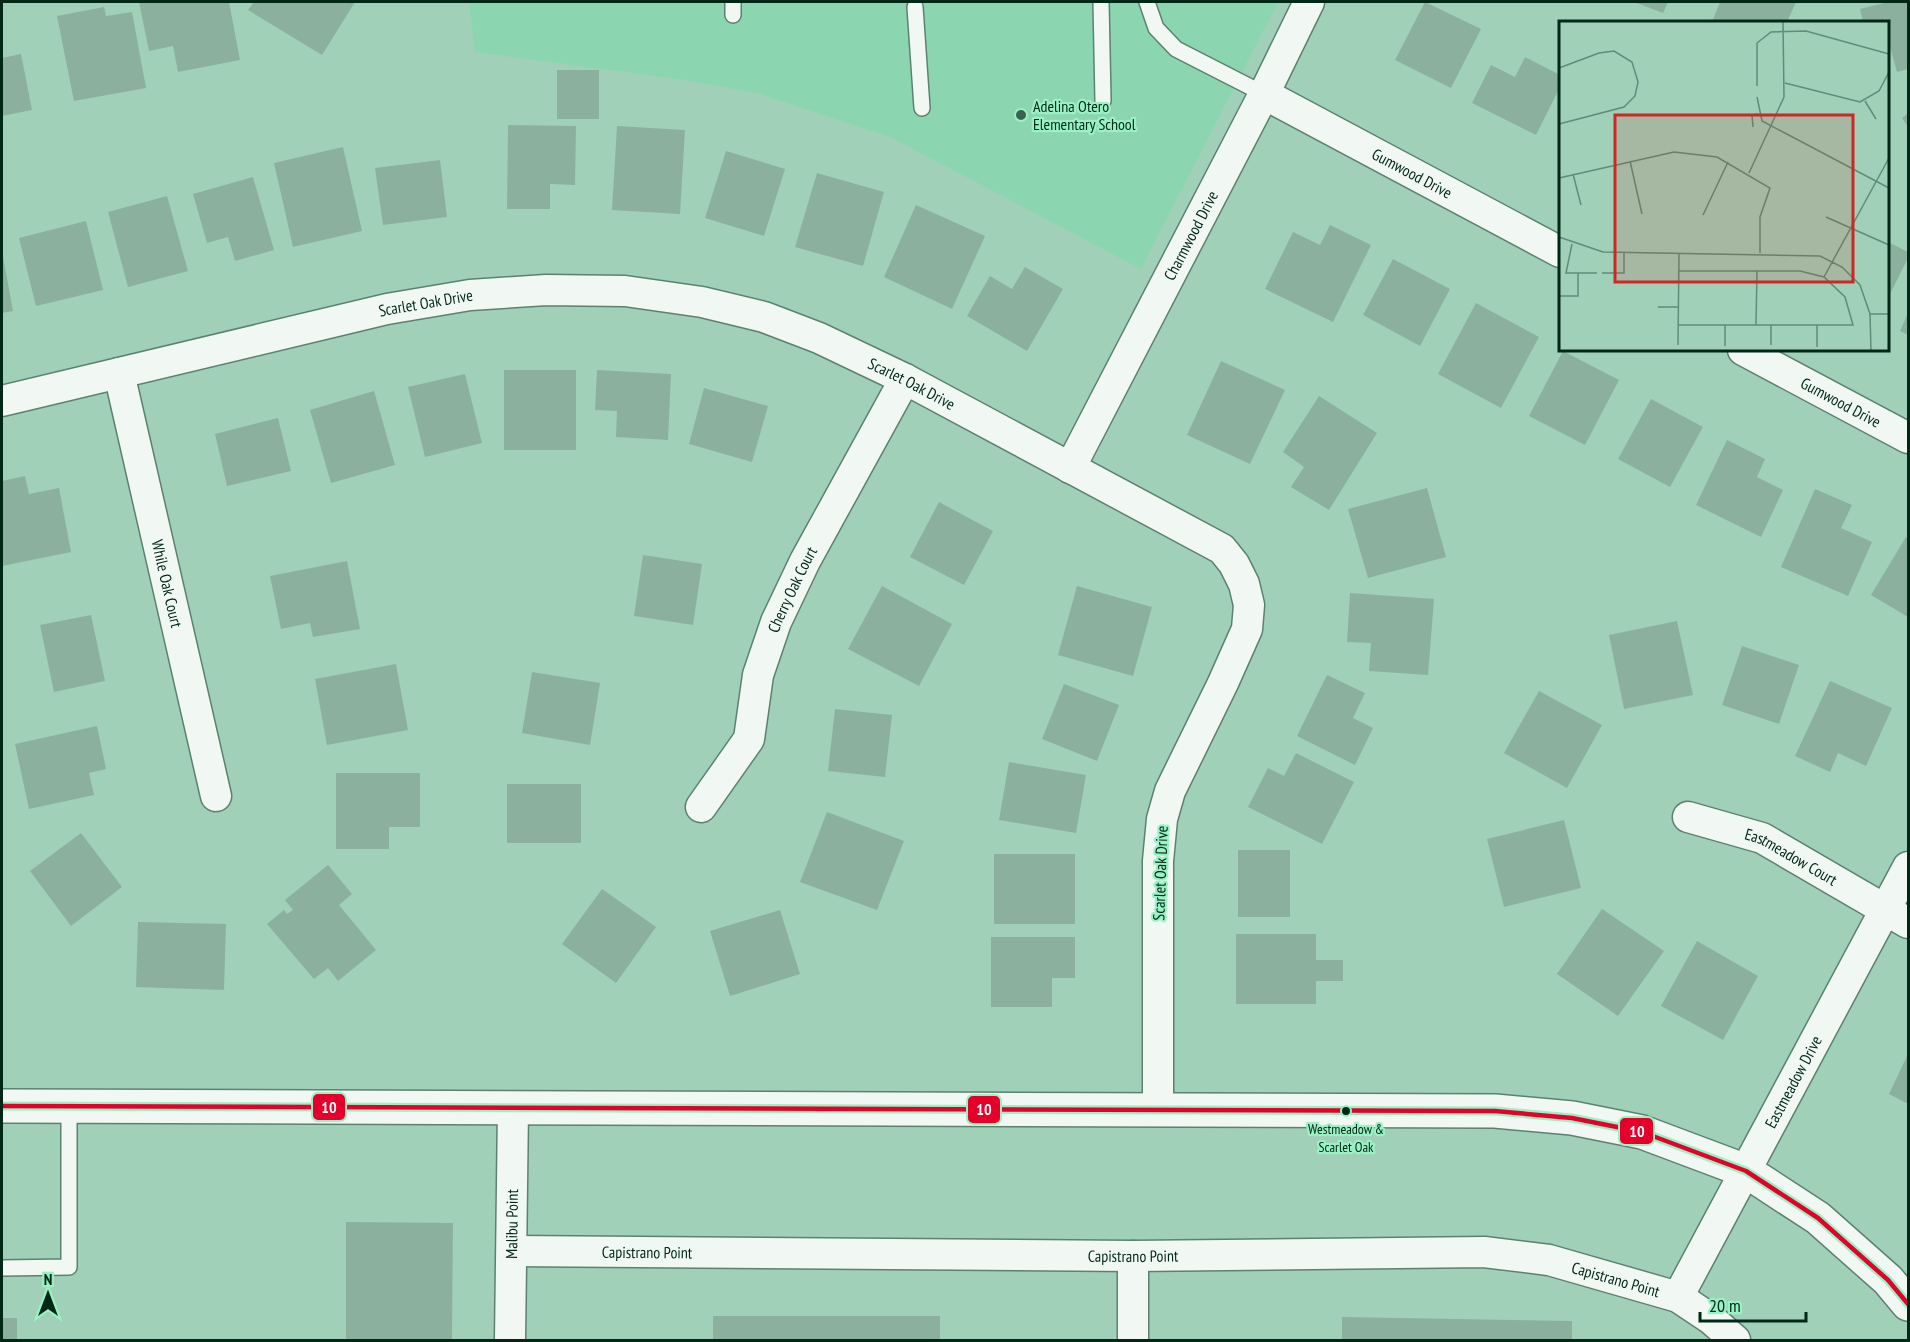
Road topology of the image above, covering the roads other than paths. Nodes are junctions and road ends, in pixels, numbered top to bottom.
1 (1101, 2) edge
2 (1147, 2) edge
3 (1309, 2) edge
4 (915, 7) dead end
5 (1264, 94) junction
6 (1103, 101) dead end
7 (922, 108) dead end
8 (1559, 251) edge
9 (1745, 351) edge
10 (119, 373) junction
11 (905, 379) junction
12 (2, 401) edge
13 (1908, 438) edge
14 (1070, 468) junction
15 (216, 796) dead end
16 (701, 807) dead end
17 (1689, 817) dead end
18 (1908, 867) edge
19 (1897, 917) edge
20 (2, 1106) edge
21 (69, 1107) junction
22 (513, 1108) junction
23 (1158, 1110) junction
24 (1746, 1171) junction
25 (512, 1251) junction
26 (1133, 1256) junction
27 (2, 1268) edge
28 (1678, 1297) junction
29 (1908, 1304) edge
30 (510, 1341) edge
31 (1133, 1341) edge
32 (1735, 1341) edge

1 - 6 lane
2 - 5 lane
3 - 5 street, Charmwood Drive
4 - 7 lane
5 - 8 street, Gumwood Drive
5 - 14 street, Charmwood Drive
9 - 13 street, Gumwood Drive
10 - 11 street, Scarlet Oak Drive
10 - 12 street, Scarlet Oak Drive
10 - 15 street, While Oak Court
11 - 14 street, Scarlet Oak Drive
11 - 16 street, Cherry Oak Court
14 - 23 street, Scarlet Oak Drive
17 - 19 street, Eastmeadow Court
18 - 19 street, Eastmeadow Drive
19 - 24 street, Eastmeadow Drive
20 - 21 street
21 - 22 street
21 - 27 lane
22 - 23 street
22 - 25 street, Malibu Point
23 - 24 street
24 - 28 street, Eastmeadow Drive
24 - 29 street
25 - 26 street, Capistrano Point
25 - 30 street, Malibu Point
26 - 28 street, Capistrano Point
26 - 31 street
28 - 32 street, Capistrano Point

